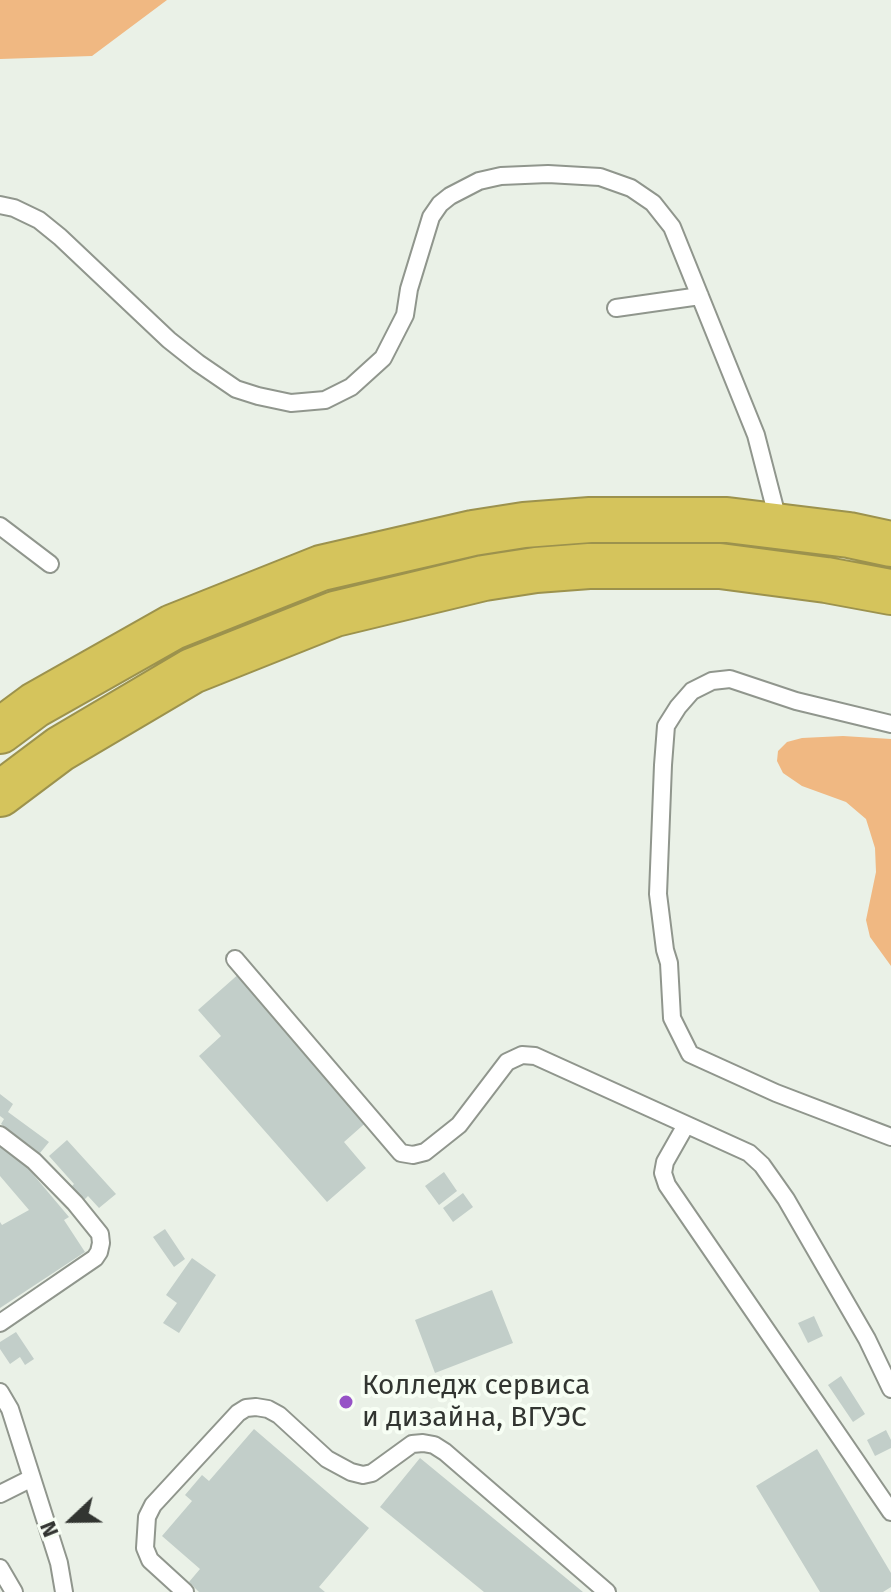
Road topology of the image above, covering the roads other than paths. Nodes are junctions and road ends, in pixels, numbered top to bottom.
1 (0, 205) edge
2 (700, 296) junction
3 (616, 308) dead end
4 (0, 526) edge
5 (779, 526) junction
6 (891, 544) edge
7 (50, 564) dead end
8 (891, 592) edge
9 (891, 724) edge
10 (0, 731) edge
11 (0, 794) edge
12 (235, 959) dead end
13 (686, 1125) junction
14 (0, 1135) edge
15 (891, 1137) edge
16 (0, 1323) edge
17 (891, 1389) edge
18 (0, 1392) edge
19 (32, 1478) junction
20 (0, 1494) edge
21 (891, 1512) edge
22 (0, 1568) edge
23 (14, 1592) edge
24 (64, 1592) edge
25 (185, 1592) edge
26 (607, 1592) edge

1 - 2 lane
2 - 3 lane
2 - 5 lane
4 - 7 lane
5 - 6 highway
5 - 10 highway
8 - 11 highway
9 - 15 lane
12 - 13 lane
13 - 17 lane
13 - 21 lane
14 - 16 lane
18 - 19 lane
19 - 20 lane
19 - 24 lane
22 - 23 lane
25 - 26 lane

